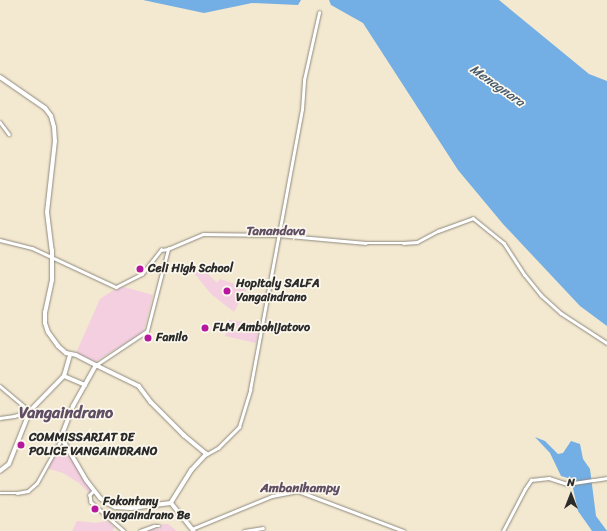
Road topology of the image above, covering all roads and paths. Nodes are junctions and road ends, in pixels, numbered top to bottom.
1 (318, 13) dead end
2 (0, 77) edge
3 (5, 80) junction
4 (0, 82) edge
5 (0, 122) edge
6 (9, 134) dead end
7 (278, 235) junction
8 (0, 240) edge
9 (168, 249) junction
10 (52, 258) junction
11 (607, 343) edge
12 (70, 355) junction
13 (96, 365) junction
14 (64, 376) junction
15 (85, 385) junction
16 (0, 386) edge
17 (30, 411) junction
18 (0, 418) edge
19 (62, 438) junction
20 (207, 454) junction
21 (0, 471) edge
22 (607, 478) edge
23 (94, 491) junction
24 (0, 492) edge
25 (171, 504) junction
26 (159, 526) dead end
27 (263, 528) dead end
28 (193, 530) edge
29 (124, 531) edge
30 (140, 531) edge
31 (244, 531) edge
32 (404, 531) edge
33 (503, 531) edge

1 - 7 street
2 - 3 main road
3 - 4 street
3 - 10 main road
5 - 6 street
7 - 9 street
7 - 11 street
7 - 20 street
8 - 10 street
9 - 10 street
9 - 13 street
10 - 12 main road
12 - 13 main road
12 - 14 main road
13 - 15 main road
13 - 20 street
14 - 15 main road
14 - 17 street
15 - 19 main road
16 - 17 street
17 - 18 street
17 - 21 street
19 - 23 main road
19 - 24 street
20 - 25 street
22 - 33 street
23 - 25 main road
23 - 29 street
25 - 28 main road
26 - 30 street
27 - 31 street
28 - 32 street

